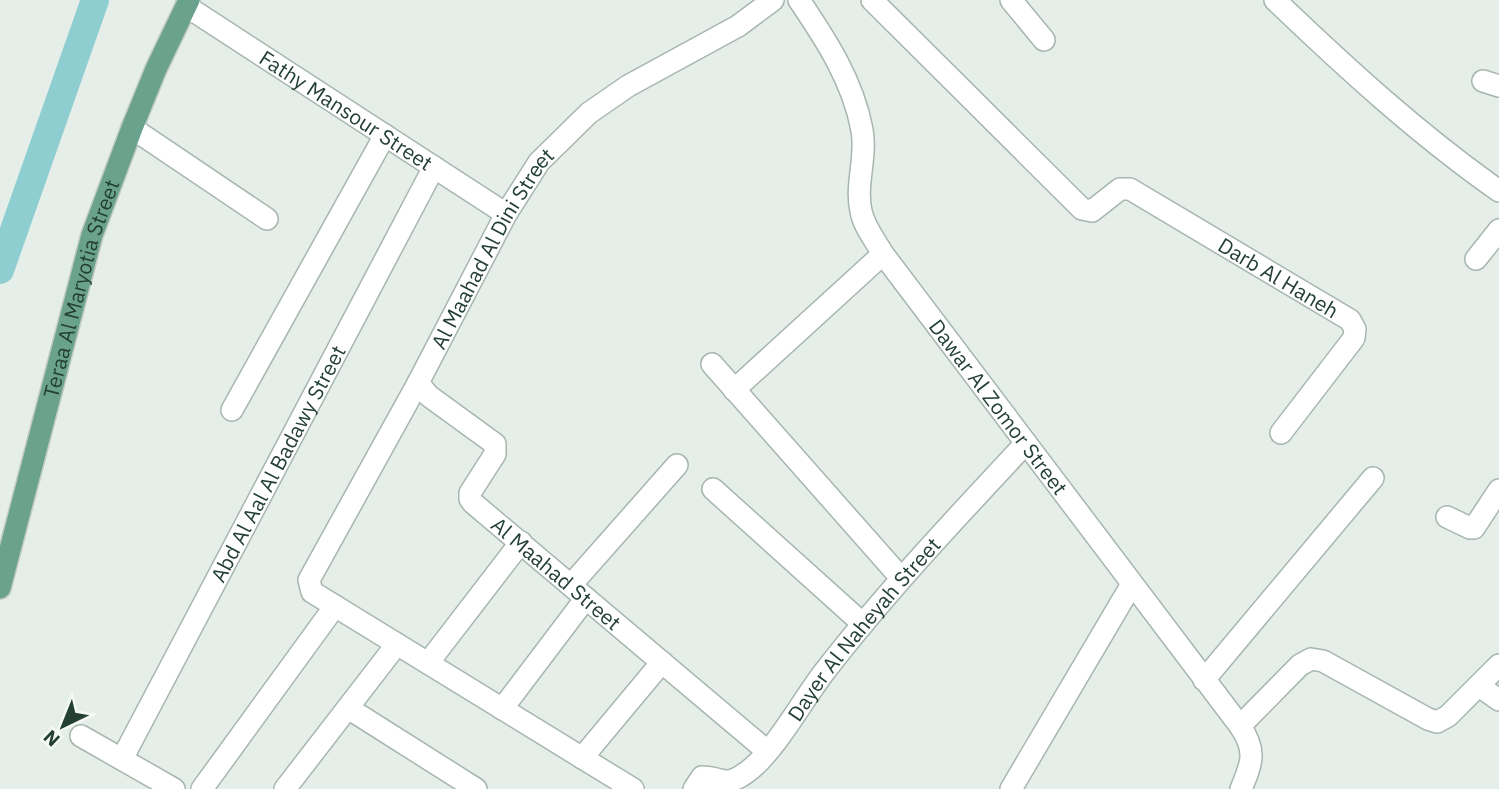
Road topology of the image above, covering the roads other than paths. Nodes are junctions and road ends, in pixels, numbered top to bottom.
1 (773, 0) edge
2 (799, 0) edge
3 (872, 0) edge
4 (1011, 0) edge
5 (1275, 0) edge
6 (187, 3) edge
7 (1044, 40) dead end
8 (132, 128) junction
9 (385, 135) junction
10 (434, 167) junction
11 (1499, 191) edge
12 (506, 214) junction
13 (267, 219) dead end
14 (1499, 230) edge
15 (883, 254) junction
16 (1476, 259) dead end
17 (712, 364) dead end
18 (418, 383) junction
19 (734, 390) junction
20 (232, 410) dead end
21 (1281, 433) dead end
22 (1026, 443) junction
23 (677, 465) dead end
24 (1373, 478) dead end
25 (713, 489) dead end
26 (1499, 490) edge
27 (1447, 517) dead end
28 (520, 542) junction
29 (901, 578) junction
30 (1132, 584) junction
31 (0, 588) edge
32 (578, 591) junction
33 (335, 607) junction
34 (863, 625) junction
35 (397, 644) junction
36 (662, 662) junction
37 (428, 663) junction
38 (1499, 665) edge
39 (1204, 680) junction
40 (1479, 686) junction
41 (1499, 700) edge
42 (348, 708) junction
43 (502, 709) junction
44 (1240, 726) junction
45 (81, 736) dead end
46 (767, 751) junction
47 (582, 758) junction
48 (122, 759) junction
49 (728, 786) edge
50 (174, 789) edge
51 (202, 789) edge
52 (285, 789) edge
53 (476, 789) edge
54 (633, 789) edge
55 (694, 789) edge
56 (1011, 789) edge
57 (1241, 789) edge

1 - 12 street, Al Maahad Al Dini Street
2 - 15 street, Dawar Al Zomor Street
3 - 21 street, Darb Al Haneh
4 - 7 street
5 - 11 street
6 - 8 main road, Teraa Al Maryotia Street
6 - 9 street, Fathy Mansour Street
8 - 13 street
8 - 31 main road, Teraa Al Maryotia Street
9 - 10 street, Fathy Mansour Street
9 - 20 street
10 - 12 street, Fathy Mansour Street
10 - 48 street, Abd Al Aal Al Badawy Street
12 - 18 street, Al Maahad Al Dini Street
14 - 16 street
15 - 19 street
15 - 22 street, Dawar Al Zomor Street
17 - 19 street
18 - 28 street, Al Maahad Street
18 - 33 street, Al Maahad Al Dini Street
19 - 29 street
22 - 29 street, Dayer Al Naheyah Street
22 - 30 street, Dawar Al Zomor Street
23 - 32 street
24 - 39 street
25 - 34 street
26 - 27 street
28 - 32 street, Al Maahad Street
28 - 37 street
29 - 34 street, Dayer Al Naheyah Street
30 - 39 street, Dawar Al Zomor Street
30 - 56 street
32 - 36 street, Al Maahad Street
32 - 43 street
33 - 35 street
33 - 51 street
34 - 46 street, Dayer Al Naheyah Street
35 - 37 street
35 - 42 street
36 - 46 street, Al Maahad Street
36 - 47 street
37 - 43 street
38 - 40 street
39 - 44 street, Dawar Al Zomor Street
40 - 41 street
40 - 44 street
42 - 52 street
42 - 53 street
43 - 47 street
44 - 57 street, Dawar Al Zomor Street
45 - 48 street
46 - 49 street, Dayer Al Naheyah Street
47 - 54 street
48 - 50 street
49 - 55 street, Dayer Al Naheyah Street

